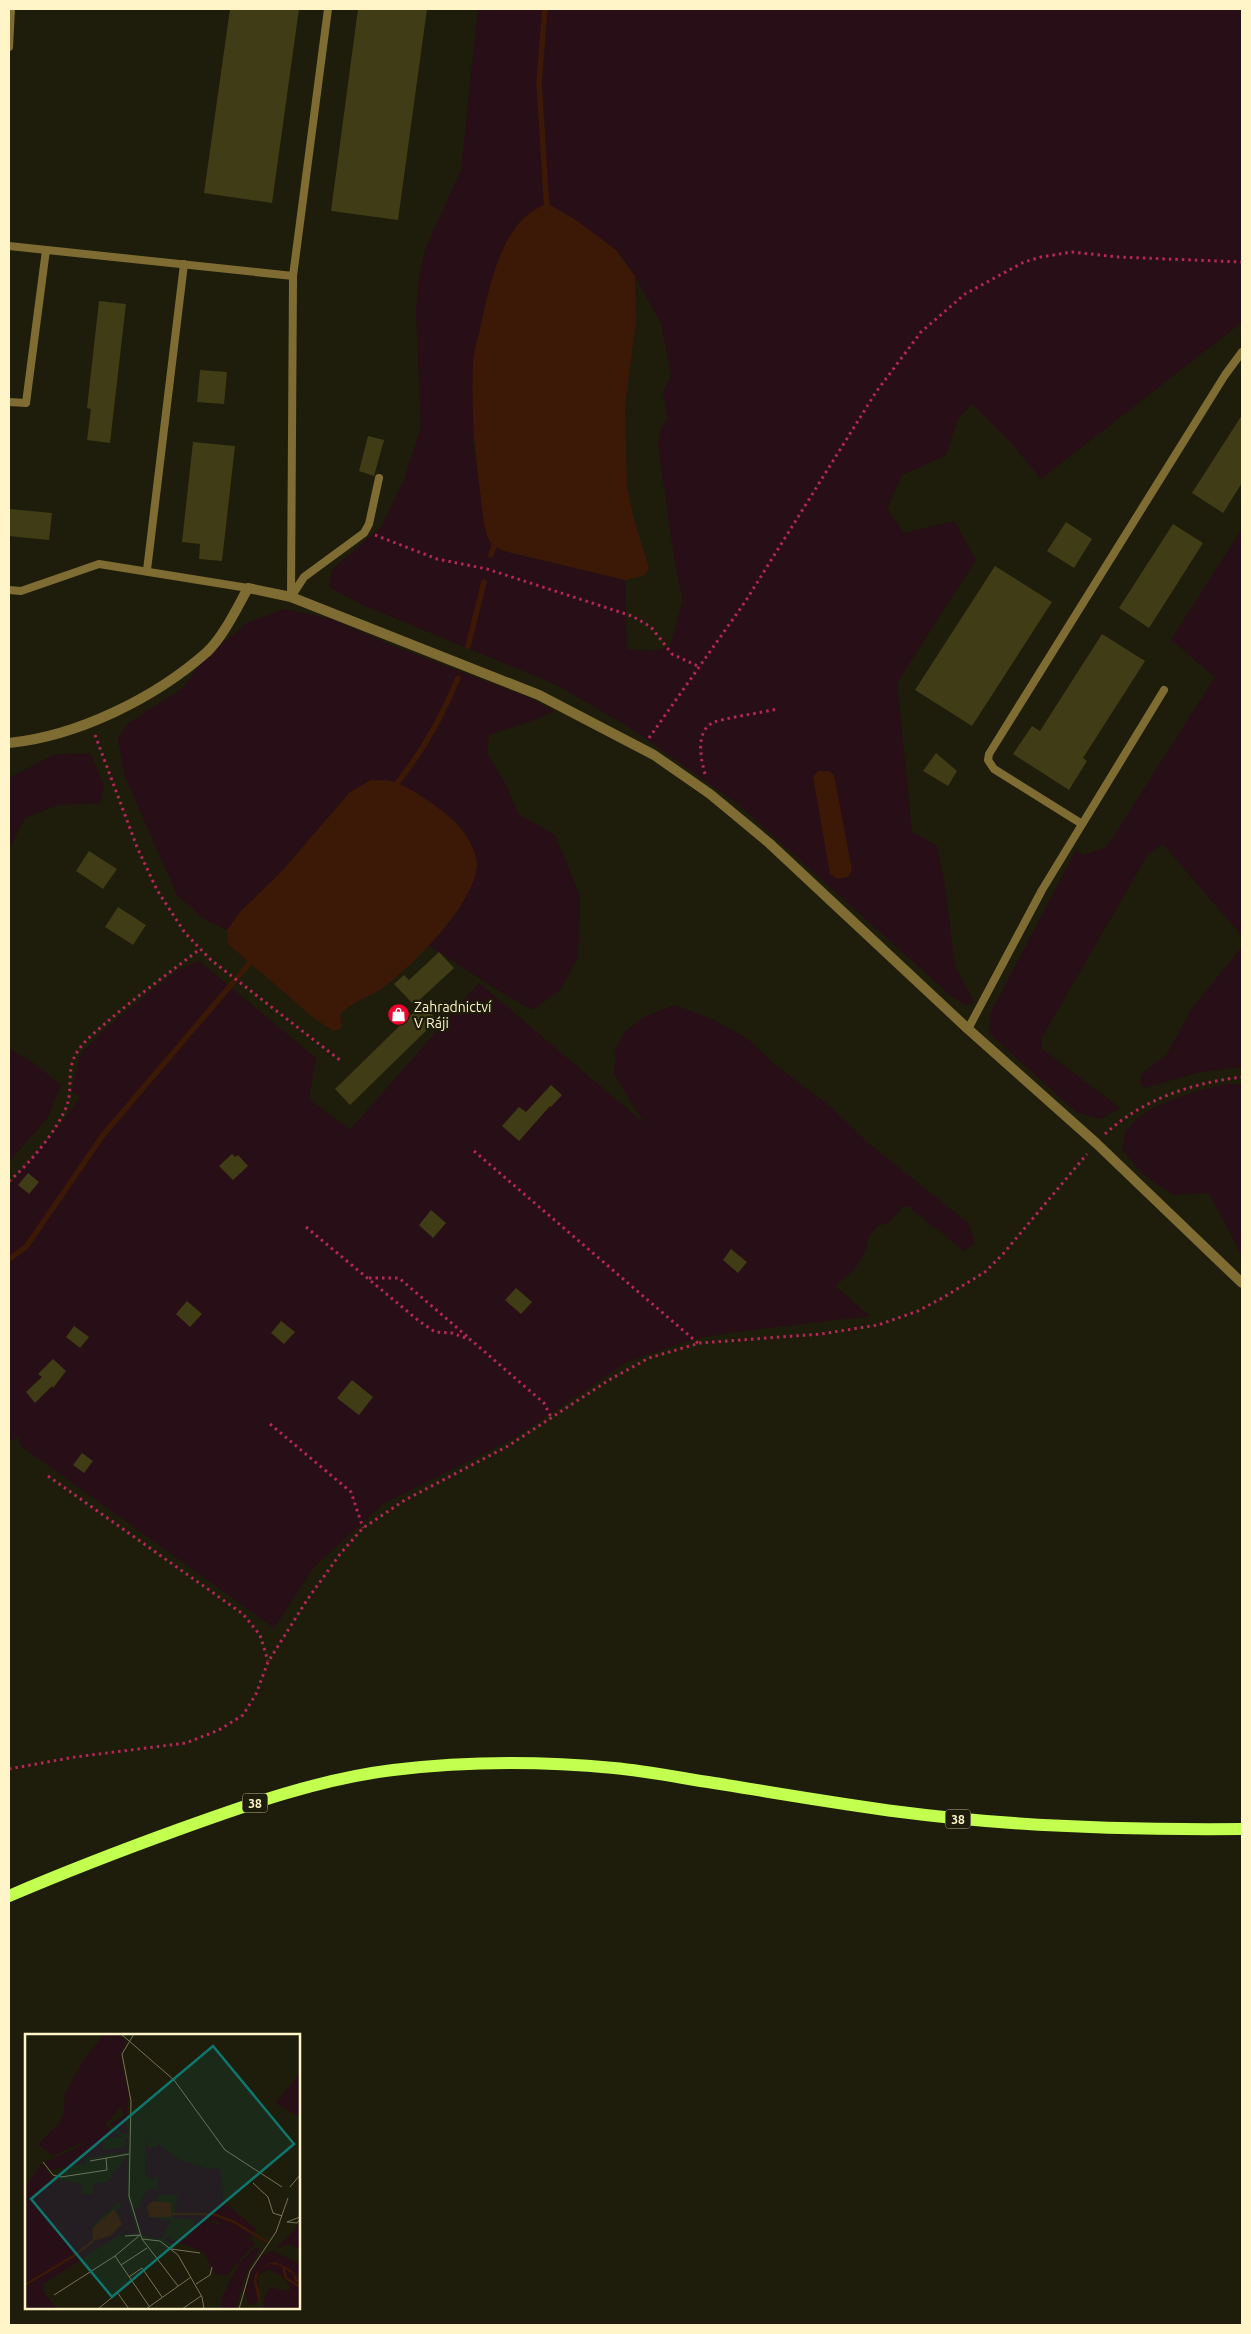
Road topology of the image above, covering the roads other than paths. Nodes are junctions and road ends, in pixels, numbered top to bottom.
1 (11, 9) edge
2 (328, 9) edge
3 (9, 47) edge
4 (9, 246) edge
5 (46, 250) junction
6 (184, 264) junction
7 (292, 276) junction
8 (1242, 352) edge
9 (9, 402) edge
10 (378, 478) dead end
11 (146, 570) junction
12 (248, 588) junction
13 (9, 590) edge
14 (291, 597) junction
15 (1164, 690) dead end
16 (9, 743) edge
17 (1082, 824) junction
18 (968, 1029) junction
19 (1242, 1283) edge
20 (1242, 1829) edge
21 (9, 1896) edge

1 - 3 lane
2 - 7 lane
4 - 5 lane
5 - 6 lane
5 - 9 lane
6 - 7 lane
6 - 11 lane
7 - 14 lane
8 - 17 lane
10 - 14 lane
11 - 12 lane
11 - 13 lane
12 - 14 street
12 - 16 street
14 - 18 street
15 - 17 lane
17 - 18 lane
18 - 19 street
20 - 21 main road, 38

